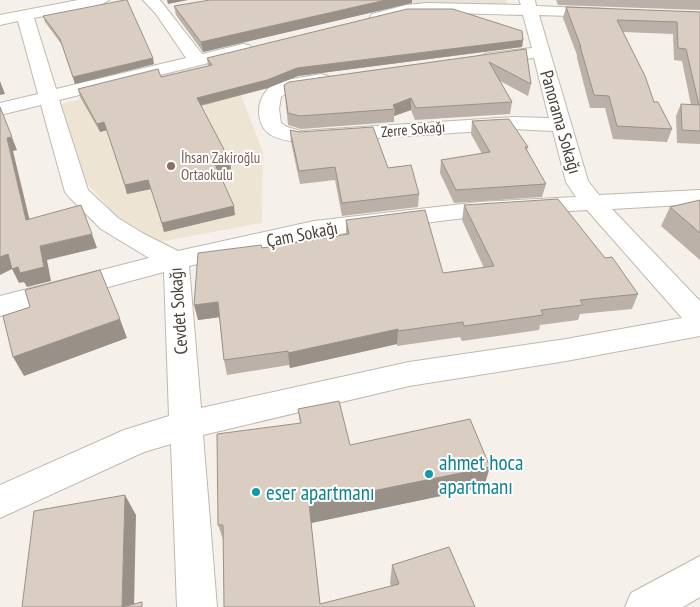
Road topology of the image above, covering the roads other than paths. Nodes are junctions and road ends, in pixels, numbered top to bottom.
1 (97, 1) edge
2 (528, 5) edge
3 (157, 6) edge
4 (180, 8) edge
5 (618, 13) edge
6 (12, 18) edge
7 (361, 21) edge
8 (262, 45) edge
9 (541, 52) junction
10 (197, 60) junction
11 (474, 60) edge
12 (337, 78) edge
13 (49, 98) junction
14 (0, 109) edge
15 (562, 125) junction
16 (700, 197) edge
17 (592, 203) junction
18 (176, 260) junction
19 (0, 306) edge
20 (700, 320) edge
21 (700, 324) edge
22 (186, 425) junction
23 (0, 502) edge
24 (700, 575) edge
25 (197, 607) edge
26 (645, 607) edge

1 - 6 street
2 - 5 street
2 - 7 street
2 - 9 street, Panorama Sokağı
3 - 4 street
3 - 10 street
6 - 13 street, Cevdet Sokağı
8 - 10 street
9 - 11 street
9 - 15 street, Panorama Sokağı
10 - 13 street
12 - 15 street, Zerre Sokağı
13 - 14 street
13 - 18 street, Cevdet Sokağı
15 - 17 street, Panorama Sokağı
16 - 17 street, Çam Sokağı
17 - 18 street, Çam Sokağı
17 - 20 street, Panorama Sokağı
18 - 19 street, Çam Sokağı
18 - 22 street, Cevdet Sokağı
21 - 22 street
22 - 23 street
22 - 25 street, Cevdet Sokağı
24 - 26 street

